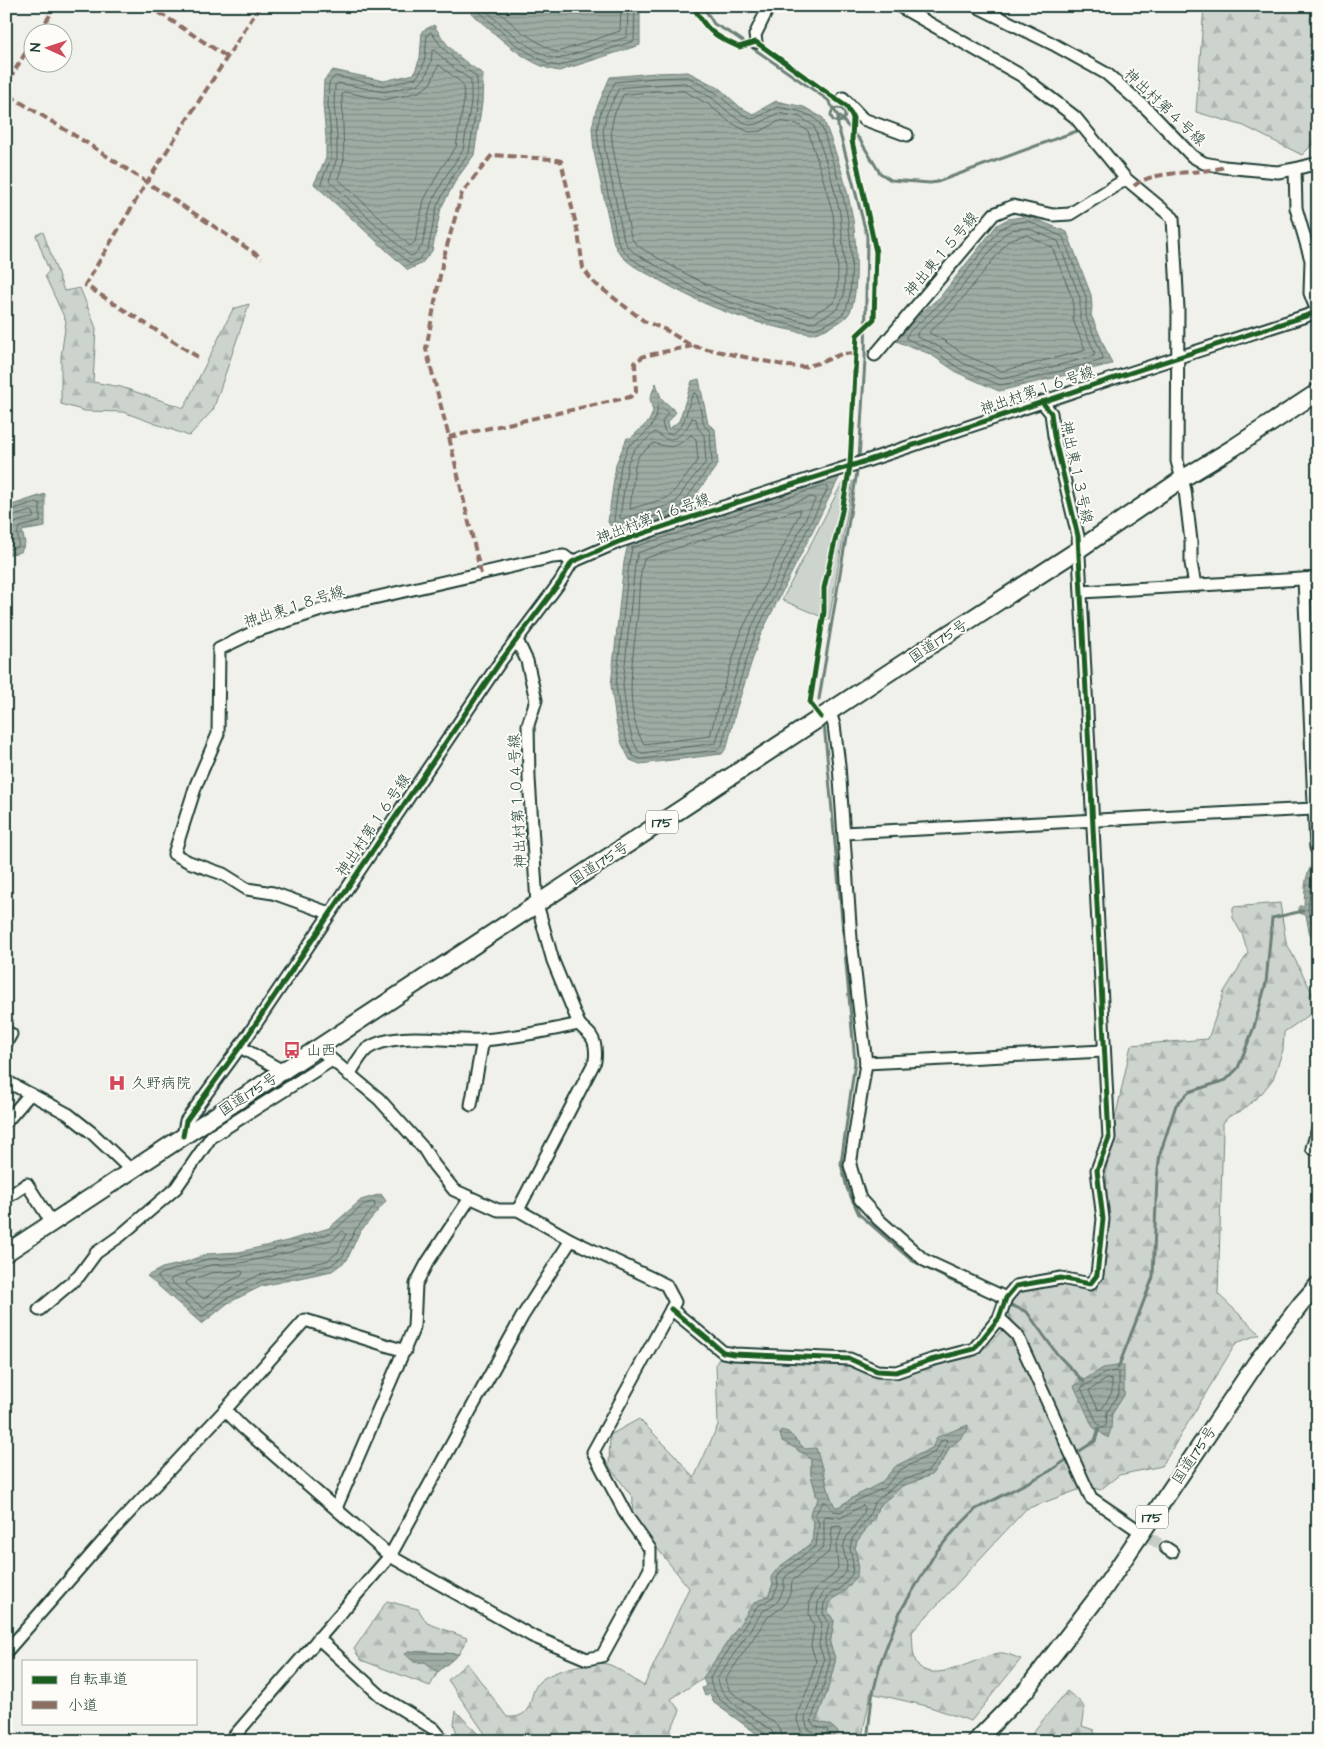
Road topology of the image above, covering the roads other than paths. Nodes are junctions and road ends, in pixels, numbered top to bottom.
1 (769, 6) edge
2 (899, 6) edge
3 (976, 6) edge
4 (756, 42) dead end
5 (843, 98) dead end
6 (907, 136) dead end
7 (1318, 163) edge
8 (1295, 169) junction
9 (1126, 179) junction
10 (1317, 313) edge
11 (874, 356) dead end
12 (1177, 358) junction
13 (1318, 392) edge
14 (1042, 402) junction
15 (1182, 479) junction
16 (1078, 550) junction
17 (572, 562) junction
18 (1318, 578) edge
19 (1304, 579) junction
20 (1195, 585) junction
21 (1082, 592) junction
22 (517, 640) junction
23 (830, 712) junction
24 (1314, 809) junction
25 (1092, 820) junction
26 (844, 833) junction
27 (1318, 848) edge
28 (537, 904) junction
29 (329, 913) junction
30 (579, 1024) junction
31 (483, 1040) junction
32 (240, 1047) junction
33 (318, 1048) junction
34 (1103, 1051) junction
35 (332, 1060) junction
36 (866, 1063) junction
37 (283, 1071) junction
38 (349, 1075) junction
39 (6, 1081) edge
40 (30, 1094) junction
41 (471, 1105) dead end
42 (6, 1122) edge
43 (1318, 1129) edge
44 (183, 1136) junction
45 (1318, 1149) edge
46 (132, 1171) junction
47 (6, 1198) edge
48 (470, 1198) junction
49 (518, 1210) junction
50 (52, 1223) junction
51 (571, 1240) junction
52 (6, 1253) edge
53 (1318, 1285) edge
54 (1006, 1298) junction
55 (671, 1309) junction
56 (39, 1310) dead end
57 (999, 1318) junction
58 (405, 1351) junction
59 (225, 1410) junction
60 (336, 1508) junction
61 (1135, 1528) tunnel mouth
62 (390, 1556) junction
63 (318, 1638) junction
64 (6, 1652) edge
65 (230, 1741) edge
66 (444, 1741) edge
67 (976, 1741) edge

1 - 4 street
2 - 9 street
3 - 8 street, 神出村第４号線
5 - 6 street
7 - 8 street, 神出村第４号線
8 - 10 street
9 - 11 street, 神出東１５号線
9 - 12 street
10 - 12 street, 神出村第１６号線
12 - 14 street, 神出村第１６号線
12 - 15 street
13 - 15 highway, 国道175号 / 175
14 - 16 street, 神出東１３号線
14 - 17 street, 神出村第１６号線
15 - 16 highway, 国道175号 / 175
15 - 20 street
16 - 21 street, 神出東１３号線
16 - 23 highway, 国道175号 / 175
17 - 22 street, 神出村第１６号線
17 - 29 street, 神出東１８号線
18 - 19 street
19 - 20 street
19 - 24 street
20 - 21 street
21 - 25 street, 神出東１３号線
22 - 28 street, 神出村第１０４号線
22 - 29 street, 神出村第１６号線
23 - 26 street
23 - 28 highway, 国道175号 / 175
24 - 25 street
24 - 27 street
25 - 26 street
25 - 34 street, 神出東１３号線
26 - 36 street
28 - 30 street, 神出村第１０４号線
28 - 33 highway, 国道175号 / 175
29 - 32 street, 神出村第１６号線
30 - 31 street
30 - 49 street, 神出村第１０４号線
31 - 38 street
31 - 41 street
32 - 37 street
32 - 44 street, 神出村第１６号線
33 - 35 street
33 - 37 highway, 国道175号 / 175
34 - 36 street
34 - 54 street, 神出東１３号線
35 - 38 street
35 - 56 street
36 - 54 street
37 - 44 highway, 国道175号 / 175
38 - 48 street
39 - 40 street
40 - 42 street
40 - 46 street
43 - 45 street
44 - 46 highway, 国道175号 / 175
46 - 50 highway, 国道175号 / 175
47 - 50 street
48 - 49 street
48 - 58 street
49 - 51 street
50 - 52 highway, 国道175号 / 175
51 - 55 street
51 - 62 street
53 - 67 highway, 国道175号 / 175
54 - 57 street
55 - 57 street
55 - 62 street
57 - 61 street
58 - 59 street
58 - 60 street
59 - 60 street
59 - 64 street
60 - 62 street
62 - 63 street
63 - 65 street
63 - 66 street

